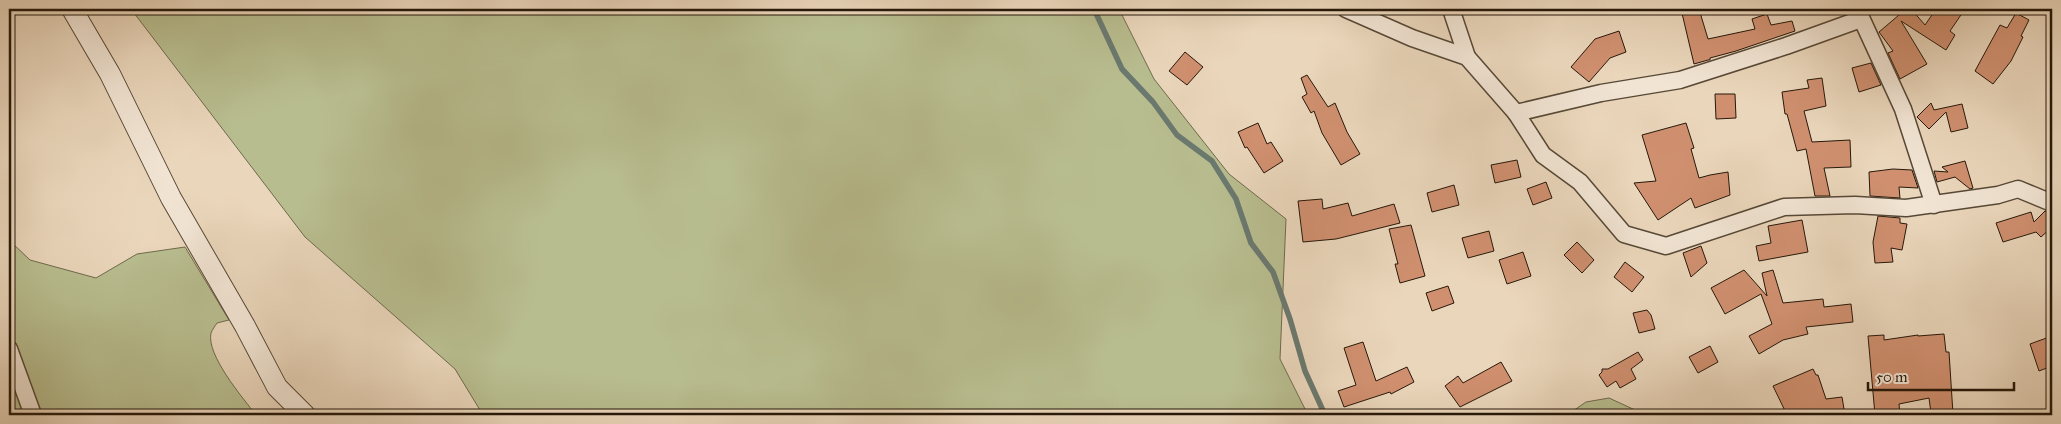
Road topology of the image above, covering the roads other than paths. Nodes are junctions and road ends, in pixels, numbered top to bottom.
1 (72, 9) edge
2 (1346, 9) edge
3 (1451, 9) edge
4 (1859, 14) edge
5 (1467, 57) junction
6 (1516, 113) junction
7 (2052, 203) edge
8 (1934, 205) junction
9 (9, 349) edge
10 (33, 415) edge
11 (305, 415) edge

1 - 11 street
2 - 5 street
3 - 5 street
4 - 6 street
4 - 8 street
5 - 6 street
6 - 8 street
7 - 8 street
9 - 10 street

